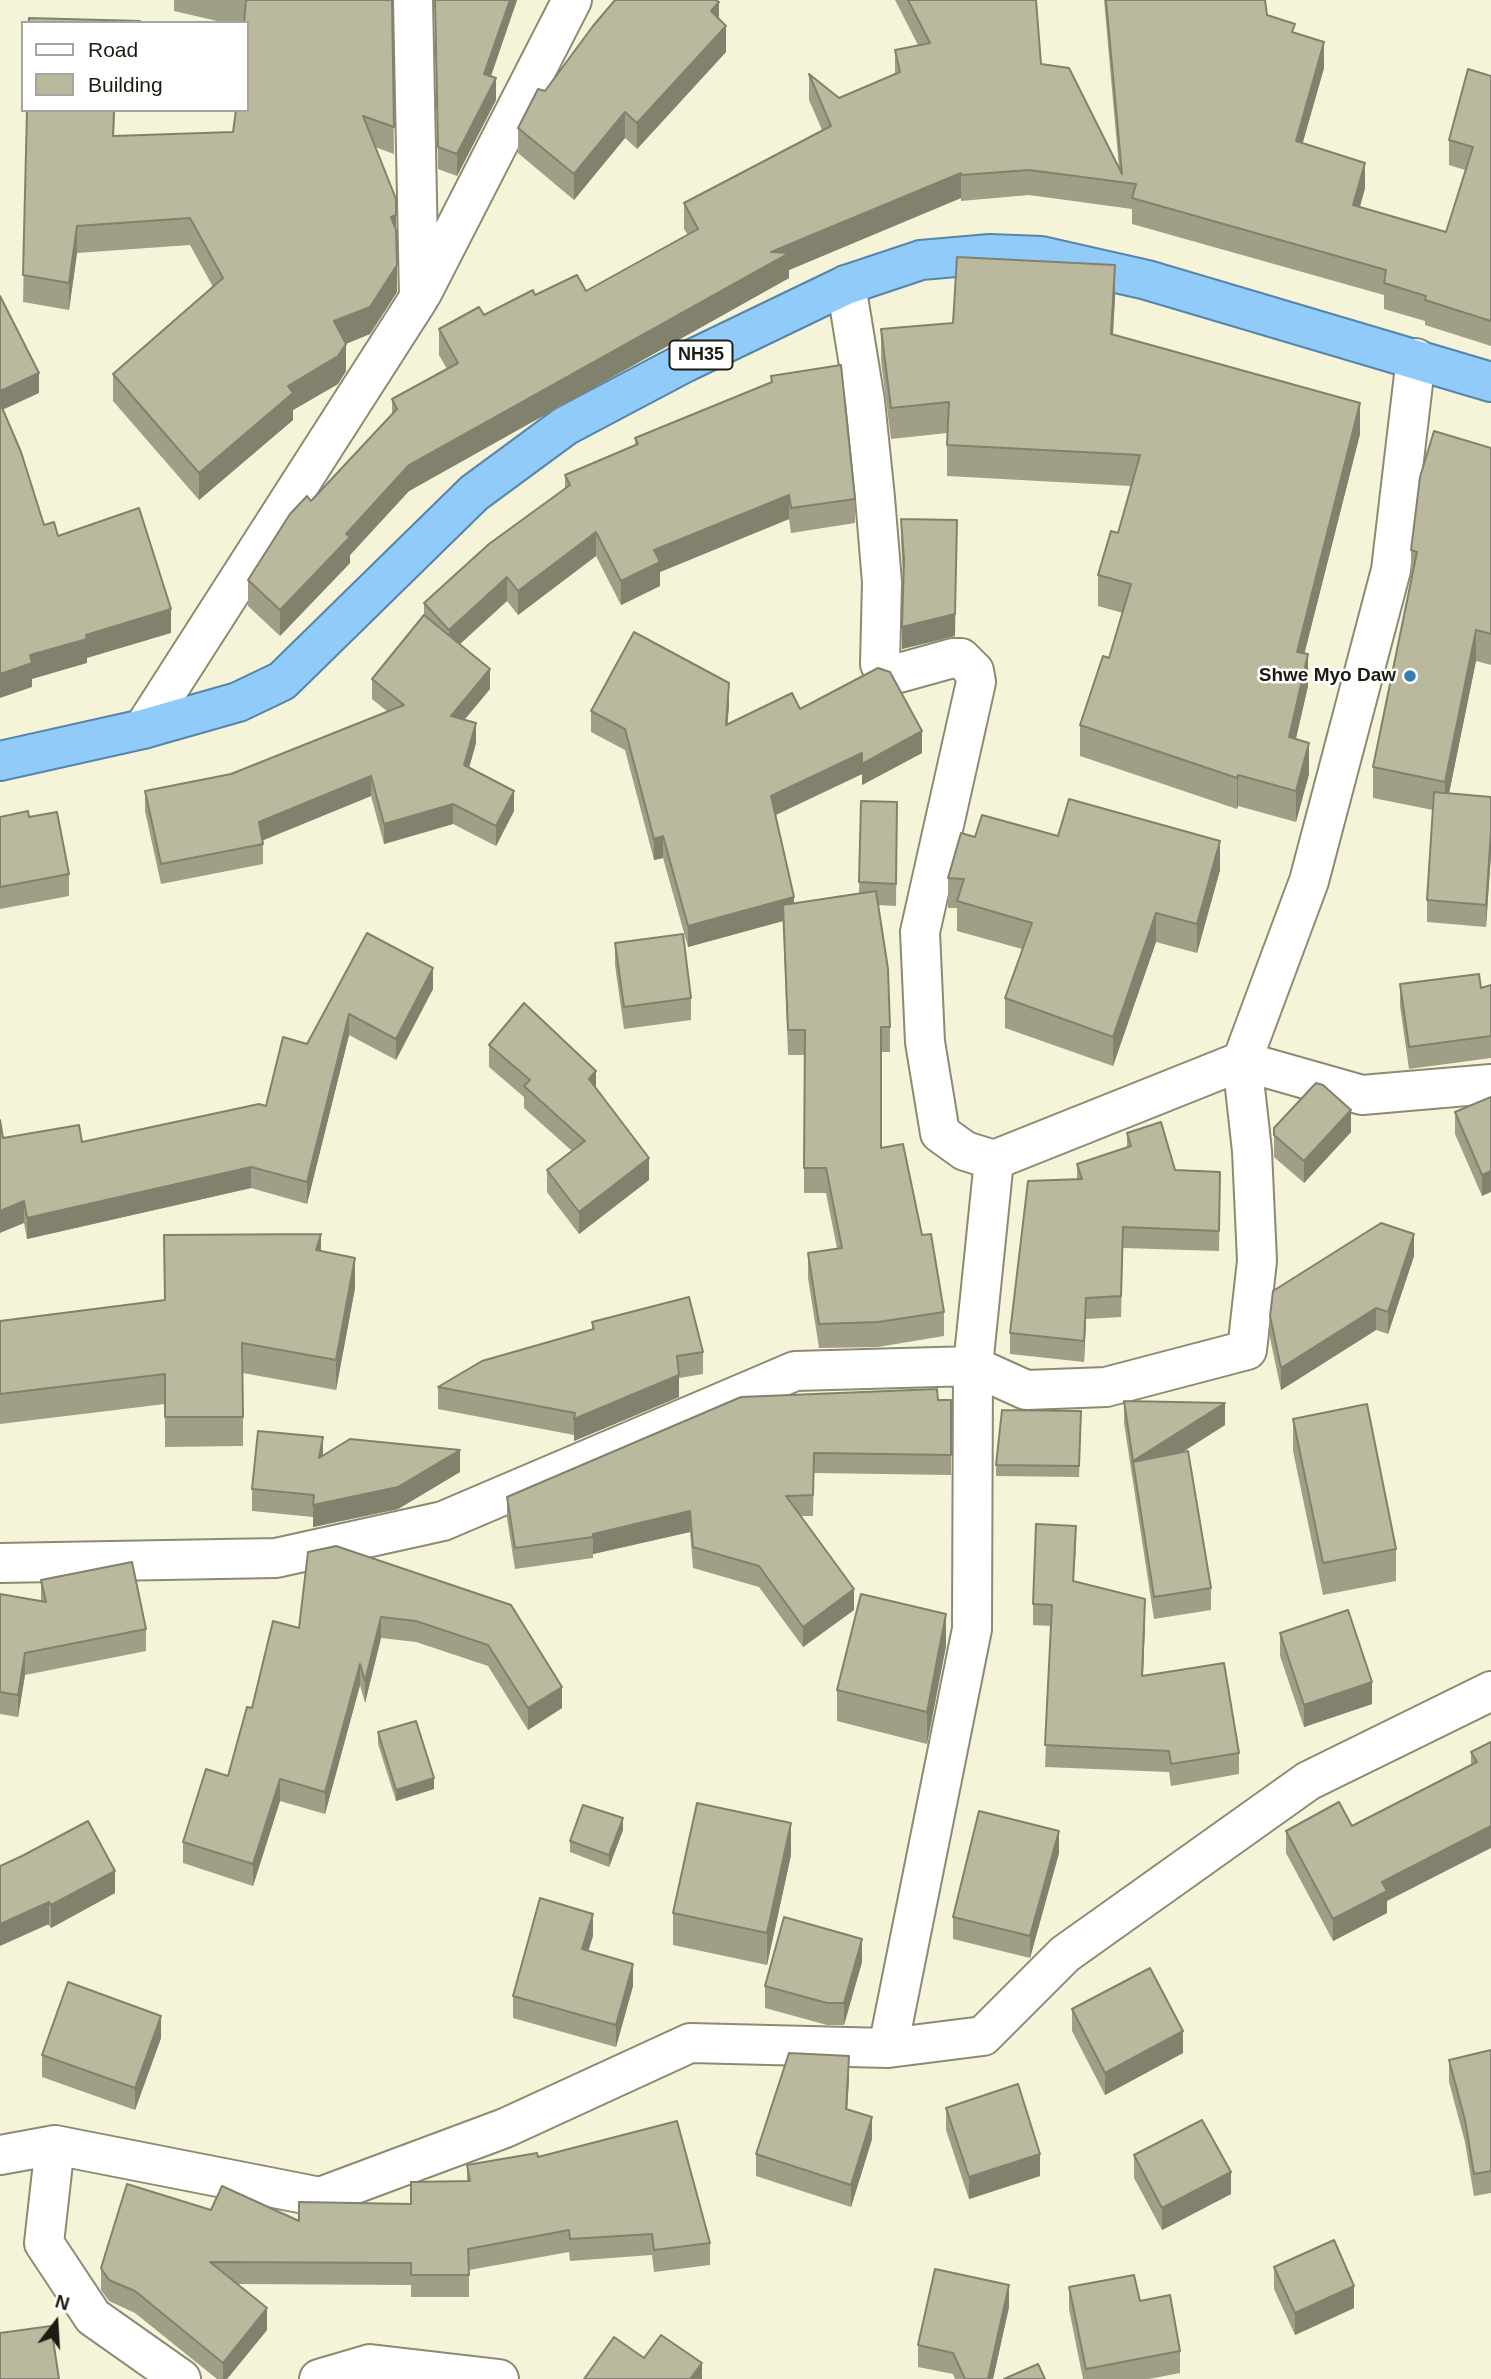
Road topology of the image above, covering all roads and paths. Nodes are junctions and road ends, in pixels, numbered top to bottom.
1 (413, 0) edge
2 (572, 0) edge
3 (846, 285) junction
4 (419, 298) junction
5 (1416, 358) junction
6 (1491, 382) edge
7 (143, 729) junction
8 (0, 761) edge
9 (1242, 1061) junction
10 (1491, 1084) edge
11 (994, 1160) junction
12 (973, 1366) junction
13 (0, 1563) edge
14 (1491, 1691) edge
15 (888, 2048) junction
16 (55, 2145) junction
17 (0, 2155) edge
18 (181, 2379) edge
19 (319, 2379) edge
20 (499, 2379) edge

1 - 4 street
2 - 4 street
3 - 5 highway, NH35
3 - 7 highway, NH35
3 - 11 street
4 - 7 street
5 - 6 highway, NH35
5 - 9 street
7 - 8 highway, NH35
9 - 10 street
9 - 11 street
9 - 12 street
11 - 12 street
12 - 13 street
12 - 15 street
14 - 15 street
15 - 16 street
16 - 17 street
16 - 18 street
19 - 20 street

